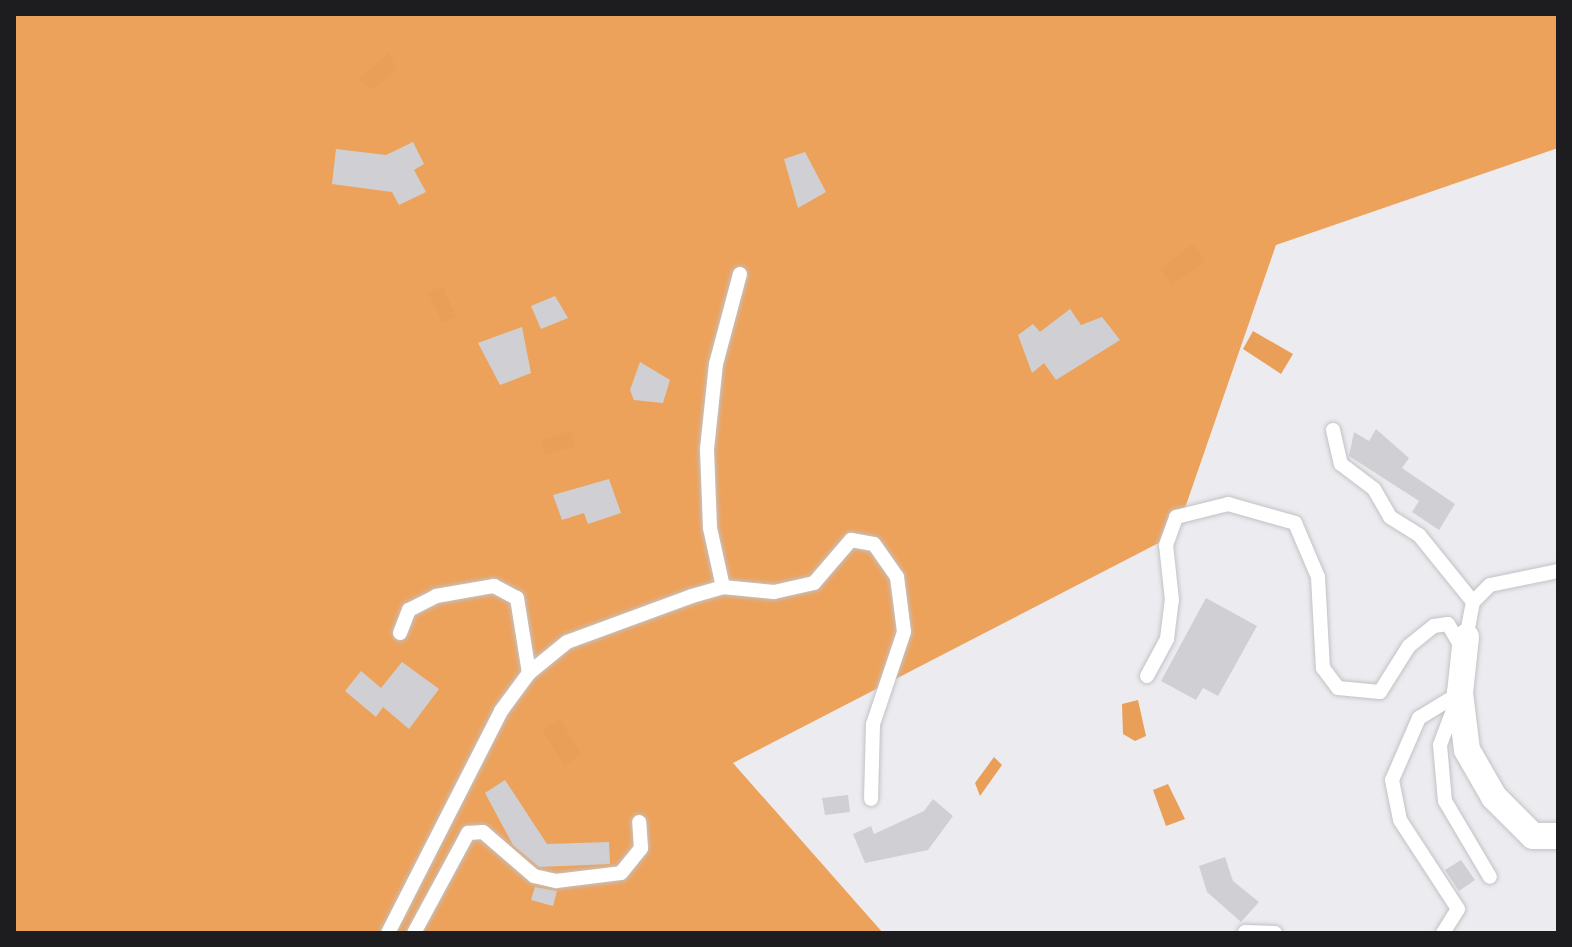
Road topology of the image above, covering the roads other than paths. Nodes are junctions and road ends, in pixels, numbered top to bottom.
1 (740, 274) dead end
2 (1333, 430) dead end
3 (1558, 571) edge
4 (723, 587) junction
5 (1473, 602) junction
6 (400, 633) dead end
7 (1465, 645) junction
8 (529, 673) junction
9 (1147, 676) dead end
10 (1460, 693) junction
11 (871, 799) dead end
12 (639, 822) dead end
13 (1558, 836) edge
14 (1490, 877) dead end
15 (1245, 932) edge
16 (388, 933) edge
17 (414, 933) edge
18 (1275, 933) edge
19 (1443, 933) edge

1 - 4 lane
2 - 5 lane
3 - 5 lane
4 - 8 lane
4 - 11 lane
5 - 7 lane
6 - 8 lane
7 - 9 lane
7 - 10 street
8 - 16 lane
10 - 13 street
10 - 14 lane
10 - 19 lane
12 - 17 lane
15 - 18 lane

